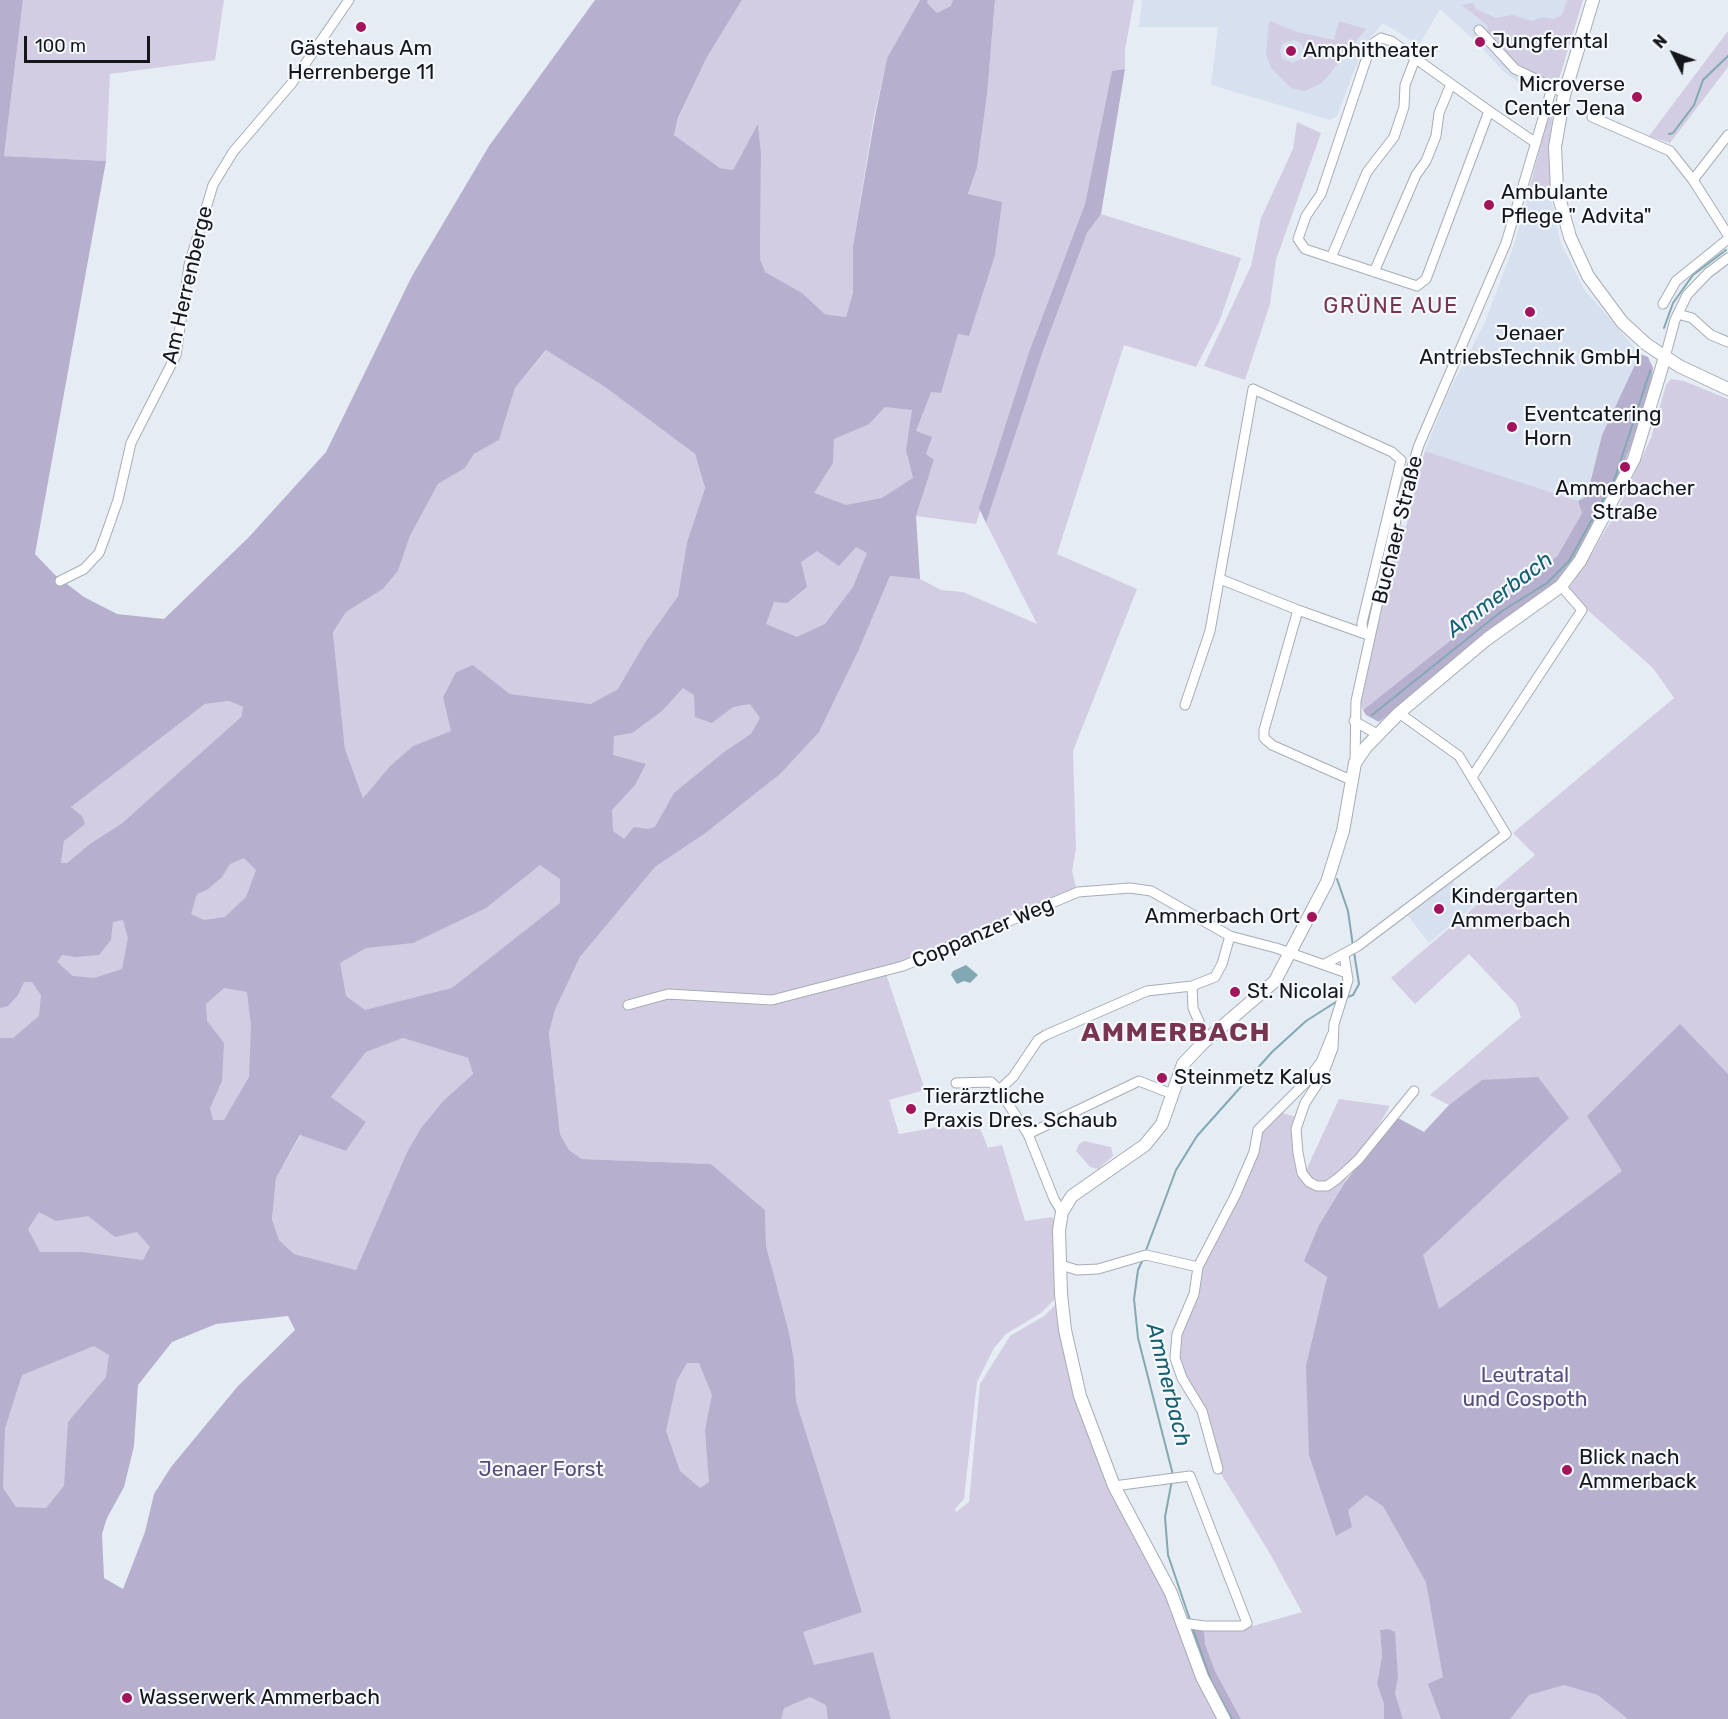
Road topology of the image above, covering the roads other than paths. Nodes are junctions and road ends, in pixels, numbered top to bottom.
1 (349, 0) edge
2 (1593, 0) edge
3 (1479, 30) dead end
4 (1415, 58) junction
5 (1451, 84) junction
6 (1551, 87) junction
7 (1564, 93) junction
8 (1490, 111) junction
9 (1592, 117) dead end
10 (1728, 135) edge
11 (1536, 143) junction
12 (1693, 180) junction
13 (1728, 237) edge
14 (1331, 258) junction
15 (1728, 258) edge
16 (1374, 272) junction
17 (1663, 304) dead end
18 (1678, 314) junction
19 (1728, 342) edge
20 (1665, 357) junction
21 (1728, 389) edge
22 (1220, 579) junction
23 (60, 580) dead end
24 (1561, 586) junction
25 (1298, 610) junction
26 (1367, 635) junction
27 (1185, 705) dead end
28 (1399, 713) junction
29 (1354, 721) junction
30 (1377, 734) junction
31 (1355, 763) junction
32 (1472, 777) junction
33 (1351, 780) junction
34 (1230, 936) junction
35 (1350, 950) junction
36 (1289, 953) junction
37 (1325, 964) junction
38 (1347, 973) junction
39 (1192, 986) junction
40 (628, 1005) dead end
41 (1332, 1035) junction
42 (1207, 1040) junction
43 (956, 1083) dead end
44 (999, 1090) junction
45 (1414, 1091) dead end
46 (1172, 1094) junction
47 (1028, 1134) junction
48 (1062, 1212) junction
49 (1061, 1265) junction
50 (1198, 1267) junction
51 (1218, 1469) dead end
52 (1114, 1486) junction
53 (1183, 1623) junction
54 (1224, 1719) edge

1 - 23 street, Am Herrenberge
2 - 7 main road
3 - 6 street
4 - 5 street
4 - 14 street
4 - 14 street
5 - 8 street
5 - 16 street
6 - 7 street
6 - 11 street, Buchaer Straße
7 - 20 main road
8 - 11 street
8 - 16 street
9 - 12 street
10 - 12 street
11 - 26 street, Buchaer Straße
12 - 13 street
13 - 17 street
14 - 16 street
15 - 18 street
18 - 19 street
18 - 20 street
20 - 21 main road
20 - 24 main road
22 - 25 street
22 - 26 street, Buchaer Straße
22 - 27 street
24 - 28 main road
24 - 32 street
25 - 26 street
25 - 33 street
26 - 29 street, Buchaer Straße
28 - 30 main road
28 - 32 street
29 - 30 street
29 - 31 street, Buchaer Straße
30 - 31 main road
31 - 33 main road
32 - 35 street
33 - 36 main road
34 - 36 street, Coppanzer Weg
34 - 39 street
34 - 40 street, Coppanzer Weg
35 - 37 street
35 - 38 street
36 - 37 street, Coppanzer Weg
36 - 42 main road
37 - 38 street, Coppanzer Weg
38 - 41 street
39 - 42 street
39 - 44 street
41 - 45 street
41 - 50 street
42 - 46 main road
43 - 44 street
44 - 47 street
46 - 47 street
46 - 48 main road
47 - 48 street
48 - 49 main road
49 - 50 street
49 - 52 main road
50 - 51 street
52 - 53 main road
52 - 53 street
53 - 54 main road

